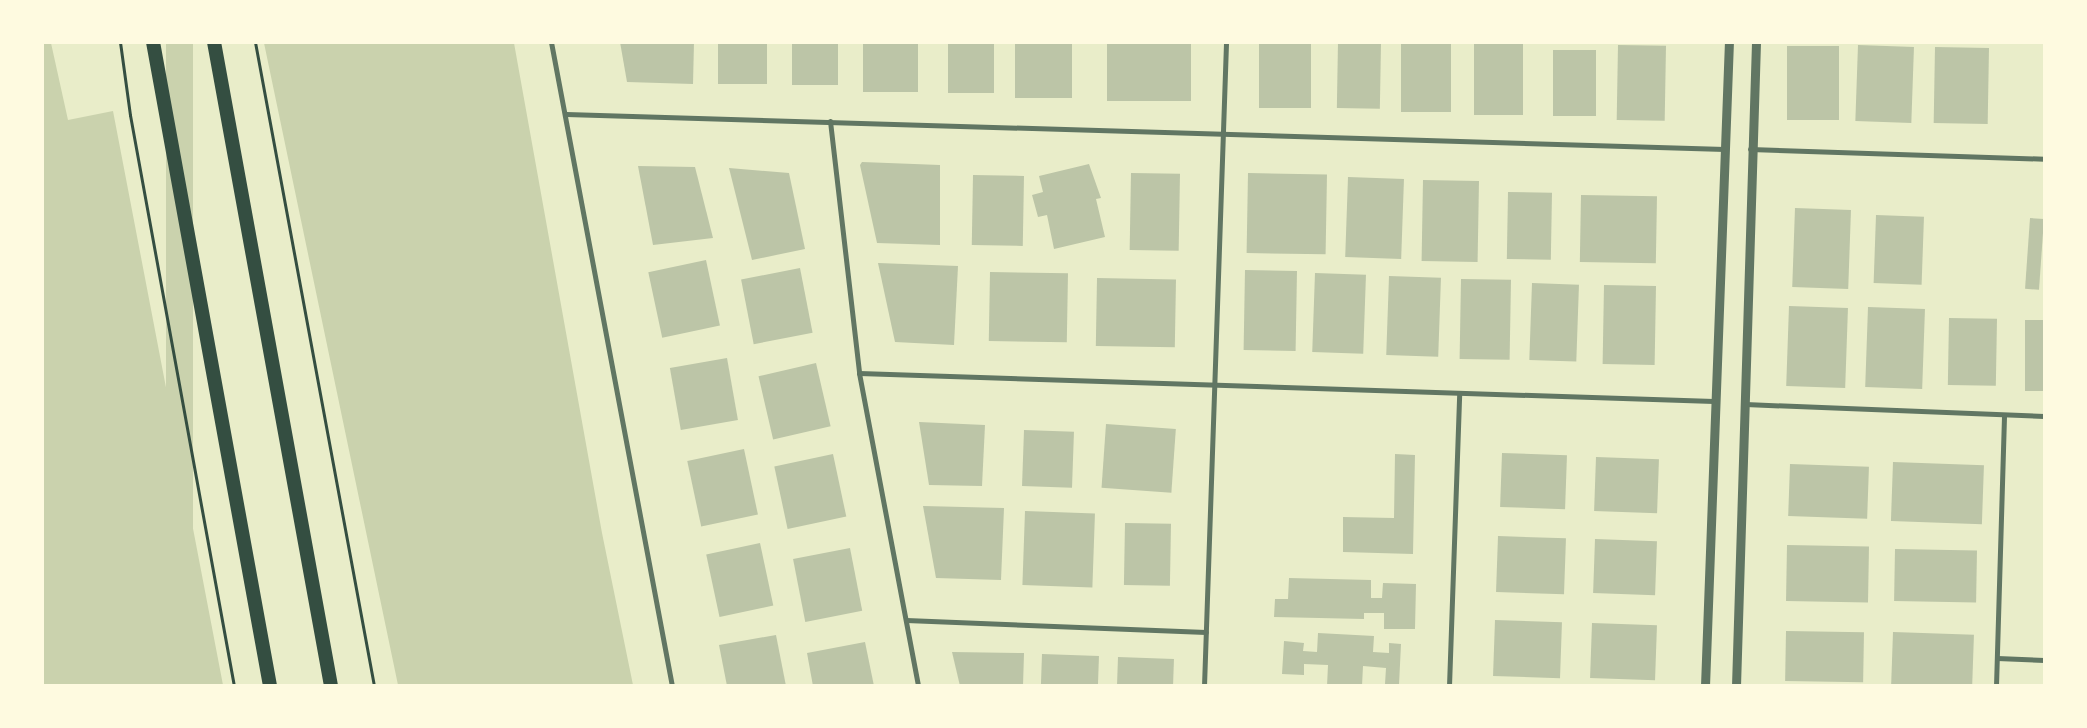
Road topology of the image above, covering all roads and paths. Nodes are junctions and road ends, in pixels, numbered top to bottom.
1 (120, 42) edge
2 (153, 42) edge
3 (214, 42) edge
4 (255, 42) edge
5 (551, 42) edge
6 (1226, 42) edge
7 (1729, 42) edge
8 (1756, 42) edge
9 (566, 114) junction
10 (830, 121) junction
11 (1223, 133) junction
12 (1724, 149) junction
13 (1750, 149) junction
14 (2044, 159) edge
15 (859, 373) junction
16 (1214, 385) junction
17 (1459, 393) junction
18 (1714, 402) junction
19 (1745, 404) junction
20 (2004, 415) junction
21 (2044, 416) edge
22 (906, 620) junction
23 (1206, 632) junction
24 (1997, 658) junction
25 (2044, 660) edge
26 (234, 686) edge
27 (270, 686) edge
28 (331, 686) edge
29 (374, 686) edge
30 (672, 686) edge
31 (918, 686) edge
32 (1204, 686) edge
33 (1449, 686) edge
34 (1705, 686) edge
35 (1736, 686) edge
36 (1996, 686) edge

1 - 26 path
2 - 27 highway
3 - 28 highway
4 - 29 path
5 - 9 street
6 - 11 street
7 - 12 street
8 - 13 street
9 - 10 street
9 - 30 street
10 - 11 street
10 - 15 street
11 - 12 street
11 - 16 street
12 - 18 street
13 - 14 street
13 - 19 street
15 - 16 street
15 - 22 street
16 - 17 street
16 - 23 street
17 - 18 street
17 - 33 street
18 - 34 street
19 - 20 street
19 - 35 street
20 - 21 street
20 - 24 street
22 - 23 street
22 - 31 street
23 - 32 street
24 - 25 street
24 - 36 street

